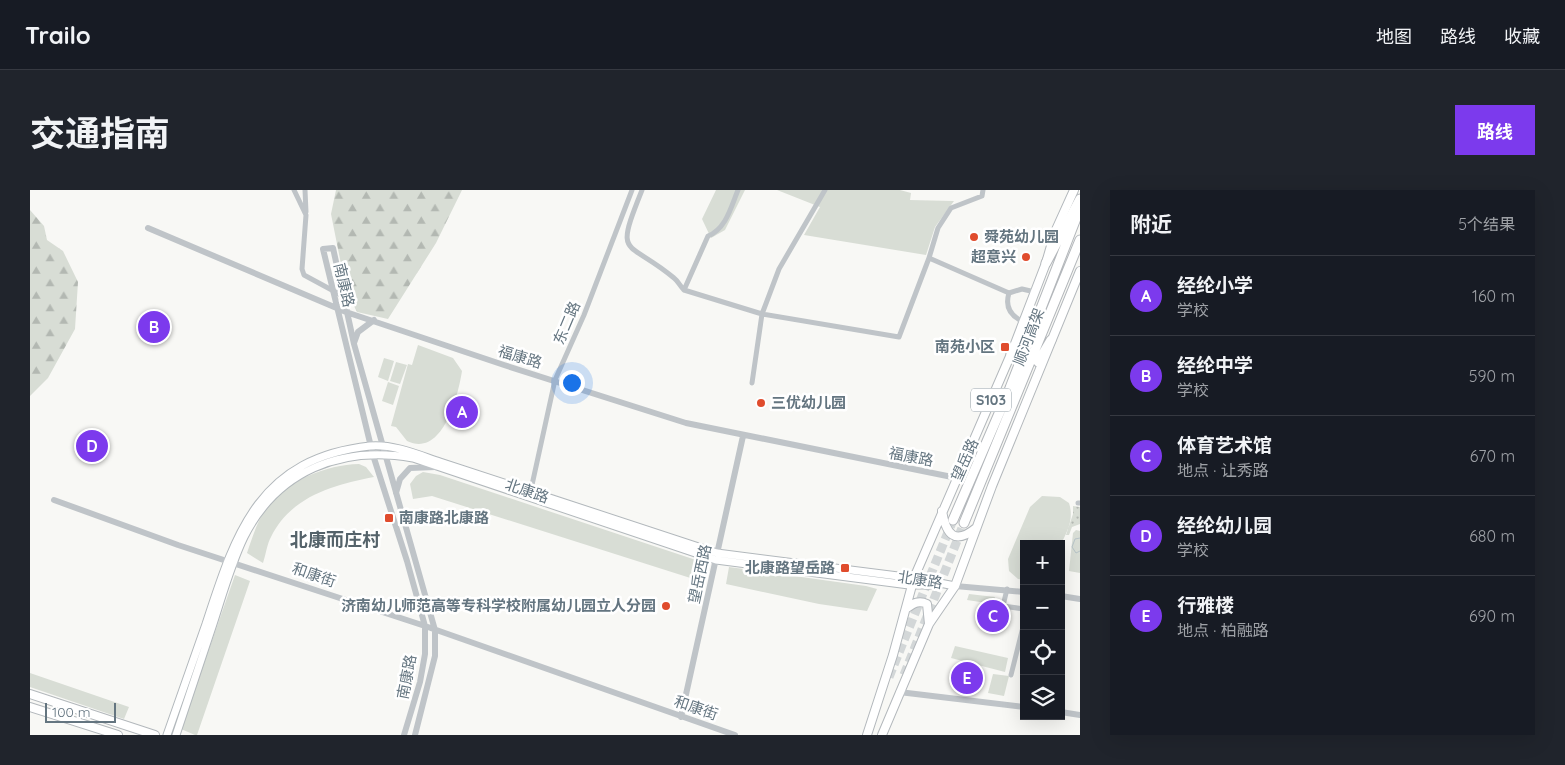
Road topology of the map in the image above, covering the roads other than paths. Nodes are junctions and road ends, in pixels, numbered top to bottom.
1 (294, 190) edge
2 (304, 190) edge
3 (632, 190) edge
4 (642, 190) edge
5 (738, 190) edge
6 (825, 190) edge
7 (983, 190) edge
8 (1074, 190) edge
9 (1080, 199) edge
10 (1080, 208) edge
11 (306, 215) junction
12 (148, 228) dead end
13 (1080, 240) edge
14 (929, 258) junction
15 (1046, 263) junction
16 (1080, 271) edge
17 (684, 290) junction
18 (332, 291) junction
19 (1035, 292) junction
20 (1009, 294) junction
21 (342, 295) junction
22 (336, 307) junction
23 (346, 312) junction
24 (762, 314) junction
25 (1037, 315) junction
26 (374, 320) junction
27 (1022, 321) junction
28 (1051, 340) junction
29 (354, 344) junction
30 (1010, 354) junction
31 (1024, 379) junction
32 (555, 380) junction
33 (752, 383) dead end
34 (743, 436) junction
35 (371, 446) junction
36 (382, 447) junction
37 (373, 455) junction
38 (384, 455) junction
39 (440, 467) junction
40 (957, 478) junction
41 (396, 494) junction
42 (529, 495) junction
43 (54, 500) dead end
44 (942, 510) junction
45 (953, 520) tunnel mouth
46 (964, 523) tunnel mouth
47 (976, 528) junction
48 (717, 557) junction
49 (230, 560) junction
50 (913, 581) junction
51 (955, 586) junction
52 (1007, 589) junction
53 (1020, 591) edge
54 (1065, 597) edge
55 (1080, 599) edge
56 (907, 608) junction
57 (1020, 608) edge
58 (929, 624) junction
59 (425, 626) junction
60 (435, 630) junction
61 (1022, 630) edge
62 (1011, 675) dead end
63 (899, 692) junction
64 (30, 694) edge
65 (30, 707) edge
66 (1020, 707) edge
67 (1065, 713) edge
68 (1080, 715) edge
69 (681, 717) junction
70 (118, 735) edge
71 (155, 735) edge
72 (167, 735) edge
73 (176, 735) edge
74 (404, 735) edge
75 (415, 735) edge
76 (735, 735) edge
77 (867, 735) edge
78 (882, 735) edge

1 - 11 street
2 - 11 street
3 - 32 street, 东二路
4 - 17 street
5 - 17 street
6 - 24 street
7 - 14 street
8 - 15 main road, 望岳路 / S103
9 - 15 highway
10 - 25 highway, 顺河高架
11 - 18 street
12 - 22 street, 福康路
13 - 31 highway, 顺河高架
14 - 20 street
14 - 24 street
15 - 19 main road, 望岳路 / S103
16 - 28 main road, S103
17 - 24 street
18 - 21 street
18 - 21 street, 南康路
18 - 22 street, 南康路
19 - 20 street
19 - 27 main road, 望岳路 / S103
20 - 27 street
21 - 23 street, 南康路
22 - 23 street, 福康路
22 - 35 street, 南康路
23 - 26 street, 福康路
23 - 29 street, 南康路
24 - 33 street
25 - 30 highway
25 - 45 highway, 顺河高架
26 - 29 street
26 - 32 street, 福康路
27 - 30 main road, 望岳路 / S103
28 - 31 highway
28 - 47 main road, S103
29 - 36 street, 南康路
30 - 40 main road, 望岳路 / S103
31 - 46 highway, 顺河高架
32 - 34 street, 福康路
32 - 42 street, 东二路
34 - 40 street, 福康路
34 - 48 street, 望岳西路
35 - 36 main road, 北康路
35 - 37 street, 南康路
35 - 49 main road, 北康路
36 - 38 street, 南康路
36 - 42 main road, 北康路
37 - 38 main road, 北康路
37 - 49 main road, 北康路
37 - 59 street, 南康路
38 - 39 main road, 北康路
38 - 41 street, 南康路
39 - 41 street
39 - 42 main road, 北康路
40 - 44 main road, 望岳路 / S103
41 - 60 street, 南康路
42 - 48 main road, 北康路
43 - 49 street, 和康街
44 - 47 main road
44 - 50 main road, 望岳路 / S103
47 - 51 main road, S103
48 - 50 main road, 北康路
48 - 69 street, 望岳西路
49 - 59 street, 和康街
49 - 72 main road, 北康路
49 - 73 main road, 北康路
50 - 51 main road, 北康路
50 - 56 main road, 望岳路 / S103
51 - 52 street
51 - 58 main road, S103
52 - 53 street
52 - 57 street
54 - 55 street
56 - 58 main road
56 - 77 main road, 望岳路 / S103
58 - 63 main road, S103
59 - 60 street, 和康街
59 - 74 street, 南康路
60 - 69 street, 和康街
60 - 75 street, 南康路
61 - 62 street
63 - 66 street
63 - 78 main road, S103
64 - 71 main road
65 - 70 main road
67 - 68 street
69 - 76 street, 和康街

